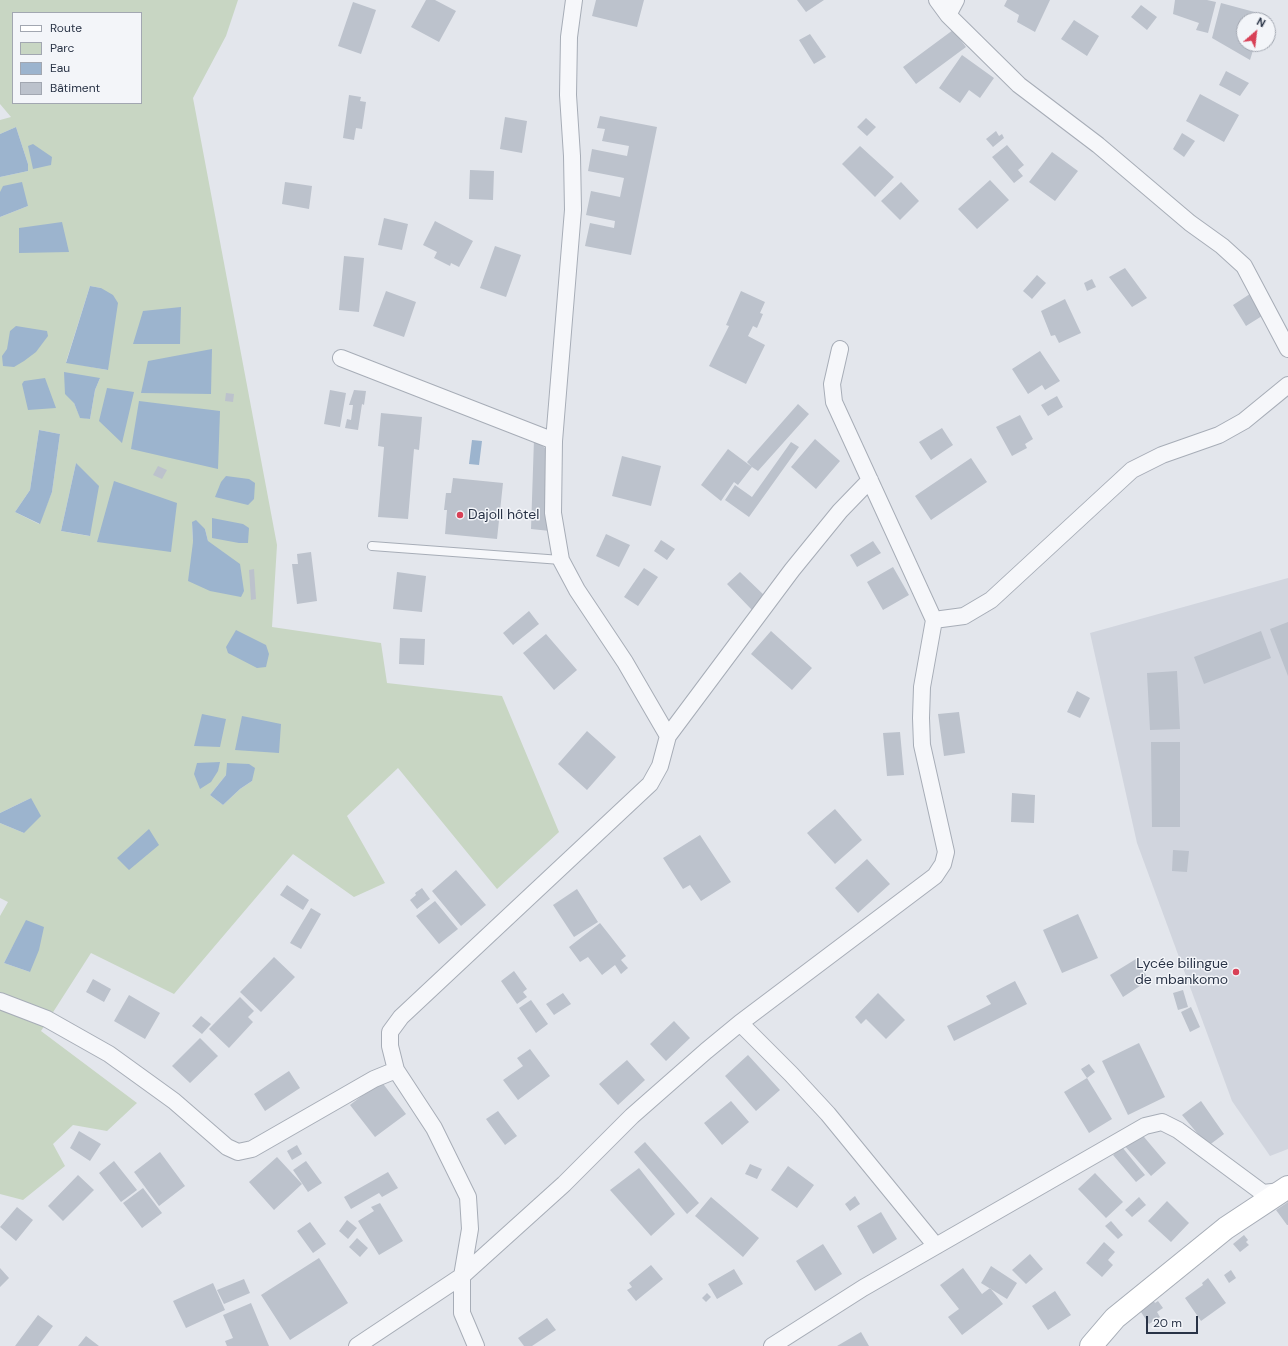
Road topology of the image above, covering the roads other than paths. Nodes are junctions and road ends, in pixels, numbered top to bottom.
1 (574, 0) edge
2 (937, 0) edge
3 (956, 0) edge
4 (948, 15) junction
5 (840, 349) dead end
6 (1288, 349) edge
7 (341, 358) dead end
8 (1288, 384) edge
9 (554, 440) junction
10 (870, 480) junction
11 (372, 546) dead end
12 (562, 560) junction
13 (934, 620) junction
14 (668, 736) junction
15 (0, 1001) edge
16 (740, 1022) junction
17 (396, 1070) junction
18 (1285, 1189) edge
19 (936, 1246) junction
20 (462, 1276) junction
21 (357, 1346) edge
22 (476, 1346) edge
23 (772, 1346) edge
24 (1090, 1346) edge

1 - 9 street
2 - 4 street
3 - 4 street
4 - 6 street
5 - 10 street
7 - 9 street
8 - 13 street
9 - 12 street
10 - 13 street
10 - 14 street
11 - 12 lane
12 - 14 street
13 - 16 street
14 - 17 street
15 - 17 street
16 - 19 street
16 - 20 street
17 - 20 street
18 - 19 street
18 - 24 street
19 - 23 street
20 - 21 street
20 - 22 street

